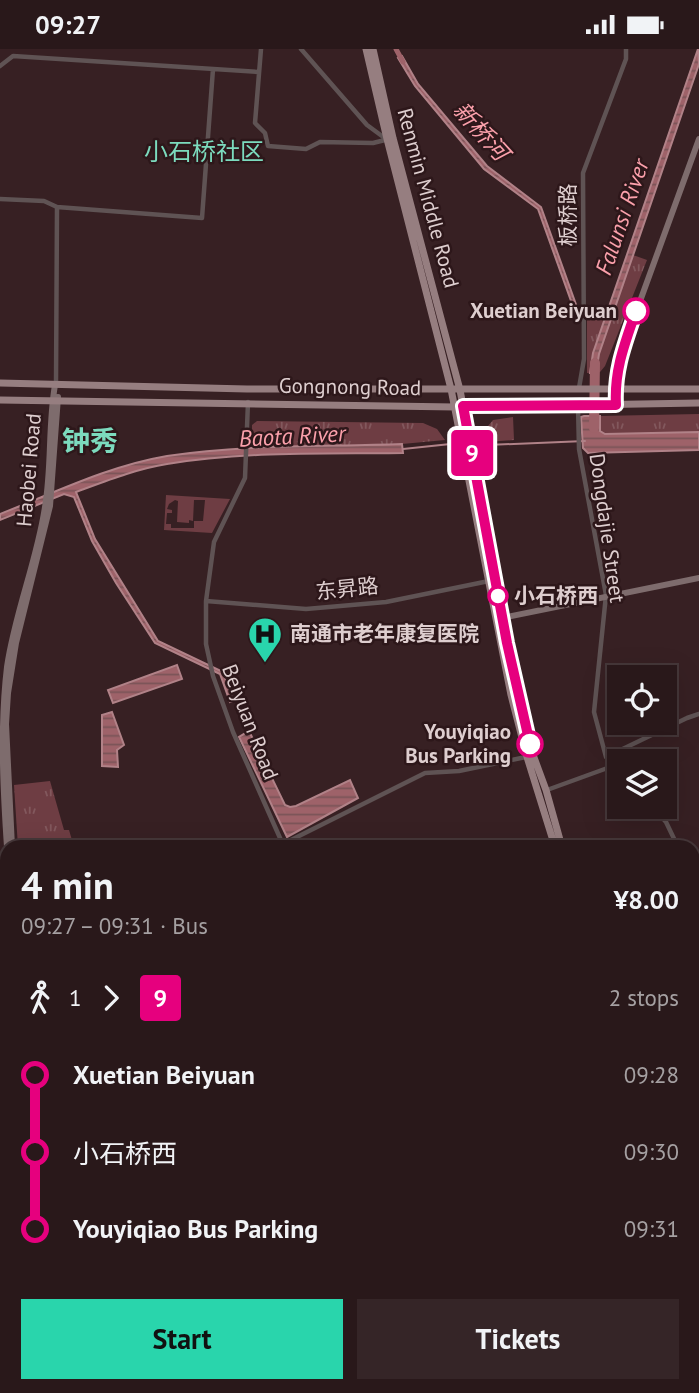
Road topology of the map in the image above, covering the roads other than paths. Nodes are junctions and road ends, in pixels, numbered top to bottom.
1 (261, 49) edge
2 (301, 49) edge
3 (366, 49) edge
4 (373, 49) edge
5 (626, 49) edge
6 (0, 66) edge
7 (214, 69) junction
8 (259, 72) junction
9 (390, 138) junction
10 (699, 139) edge
11 (0, 199) edge
12 (57, 207) junction
13 (0, 383) edge
14 (55, 385) junction
15 (451, 389) junction
16 (582, 389) junction
17 (615, 389) junction
18 (699, 389) edge
19 (460, 390) junction
20 (0, 400) edge
21 (55, 401) junction
22 (248, 402) junction
23 (699, 403) edge
24 (616, 405) junction
25 (459, 406) junction
26 (581, 406) junction
27 (467, 450) junction
28 (699, 578) edge
29 (490, 581) junction
30 (606, 595) junction
31 (206, 600) junction
32 (502, 618) junction
33 (699, 714) edge
34 (527, 757) junction
35 (606, 757) joint
36 (607, 768) edge
37 (546, 790) junction
38 (663, 819) edge
39 (6, 829) edge
40 (280, 840) edge
41 (295, 840) edge
42 (553, 840) edge
43 (560, 840) edge
44 (675, 840) edge

1 - 8 street
2 - 9 street
3 - 9 main road, Renmin Middle Road
4 - 9 main road, Renmin Middle Road
5 - 16 street, 板桥路
6 - 7 street
7 - 8 street
7 - 12 street
8 - 9 street
9 - 15 main road, Renmin Middle Road
9 - 19 main road, Renmin Middle Road
10 - 17 street
11 - 12 street
12 - 14 street, Haobei Road
13 - 14 main road, Gongnong Road
14 - 15 main road, Gongnong Road
14 - 21 street, Haobei Road
15 - 19 main road, Gongnong Road
15 - 25 main road, Renmin Middle Road
16 - 17 main road, Gongnong Road
16 - 19 main road, Gongnong Road
17 - 18 main road, Gongnong Road
17 - 24 street
19 - 25 main road, Renmin Middle Road
20 - 21 main road, Gongnong Road
21 - 22 main road, Gongnong Road
21 - 39 street, Haobei Road
22 - 25 main road, Gongnong Road
22 - 31 street, Beiyuan Road
23 - 24 main road, Gongnong Road
24 - 26 main road, Gongnong Road
25 - 26 main road, Gongnong Road
25 - 27 main road, Renmin Middle Road
26 - 30 street, Dongdajie Street
27 - 29 main road, Renmin Middle Road
27 - 32 main road, Renmin Middle Road
28 - 30 street
29 - 31 street, 东昇路
29 - 34 main road, Renmin Middle Road
30 - 32 street
30 - 35 street, Dongdajie Street
31 - 40 street, Beiyuan Road
32 - 37 main road, Renmin Middle Road
33 - 35 street
34 - 41 street
34 - 42 main road, Renmin Middle Road
36 - 37 street
37 - 43 main road, Renmin Middle Road
38 - 44 street

